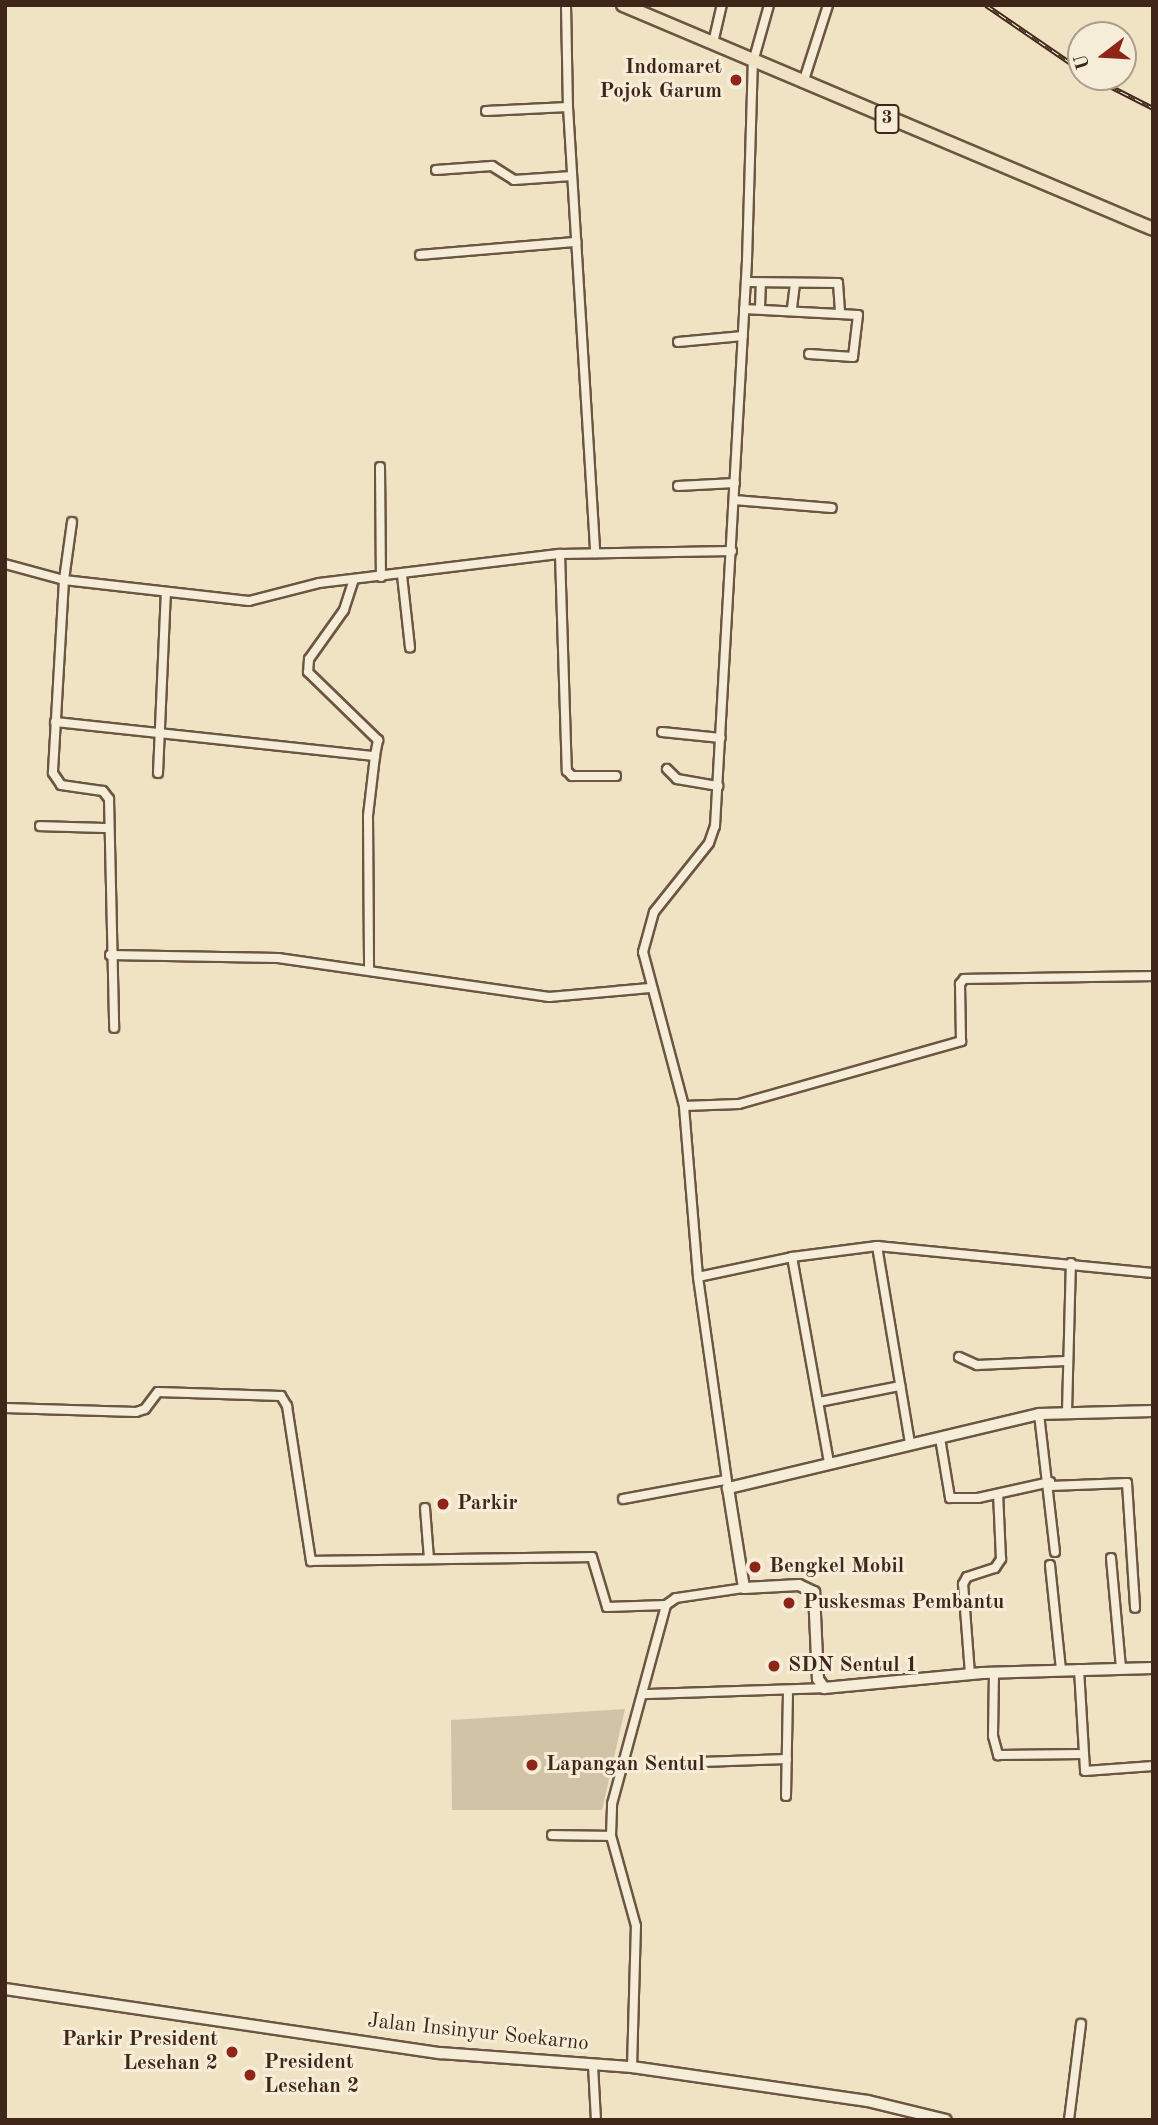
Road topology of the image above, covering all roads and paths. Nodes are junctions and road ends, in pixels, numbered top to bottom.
1 (566, 5) edge
2 (623, 5) edge
3 (722, 5) edge
4 (769, 5) edge
5 (828, 5) edge
6 (713, 43) junction
7 (753, 62) junction
8 (803, 83) junction
9 (568, 107) junction
10 (486, 111) dead end
11 (436, 170) dead end
12 (572, 176) junction
13 (1153, 229) edge
14 (576, 242) junction
15 (420, 255) dead end
16 (746, 282) junction
17 (761, 283) junction
18 (795, 283) junction
19 (792, 308) junction
20 (744, 309) junction
21 (760, 309) junction
22 (840, 312) junction
23 (743, 336) junction
24 (678, 342) dead end
25 (809, 354) dead end
26 (380, 467) dead end
27 (735, 483) junction
28 (678, 486) dead end
29 (734, 500) junction
30 (832, 508) dead end
31 (72, 522) dead end
32 (732, 551) junction
33 (595, 553) junction
34 (560, 554) junction
35 (5, 564) edge
36 (402, 575) junction
37 (382, 577) junction
38 (354, 579) junction
39 (64, 580) junction
40 (166, 593) junction
41 (410, 648) dead end
42 (55, 722) junction
43 (159, 732) junction
44 (662, 732) dead end
45 (721, 738) junction
46 (375, 756) junction
47 (667, 769) dead end
48 (158, 774) dead end
49 (616, 776) dead end
50 (718, 786) junction
51 (40, 826) dead end
52 (109, 828) junction
53 (110, 955) junction
54 (369, 969) junction
55 (1153, 976) edge
56 (650, 988) junction
57 (114, 1028) dead end
58 (684, 1107) junction
59 (877, 1246) junction
60 (792, 1256) junction
61 (1071, 1263) junction
62 (1153, 1273) edge
63 (698, 1277) junction
64 (959, 1357) dead end
65 (1066, 1361) junction
66 (900, 1387) junction
67 (820, 1402) junction
68 (5, 1408) edge
69 (1153, 1411) edge
70 (1067, 1412) junction
71 (1039, 1414) junction
72 (940, 1438) junction
73 (911, 1443) junction
74 (829, 1462) junction
75 (727, 1484) junction
76 (1050, 1484) junction
77 (998, 1494) junction
78 (623, 1499) dead end
79 (425, 1508) dead end
80 (1055, 1552) dead end
81 (1111, 1558) dead end
82 (429, 1559) junction
83 (1050, 1565) dead end
84 (744, 1588) junction
85 (666, 1605) junction
86 (1135, 1608) dead end
87 (1121, 1667) junction
88 (1153, 1668) edge
89 (1079, 1669) junction
90 (1061, 1670) junction
91 (994, 1672) junction
92 (970, 1674) junction
93 (824, 1688) junction
94 (788, 1690) junction
95 (645, 1694) junction
96 (1083, 1754) junction
97 (787, 1759) junction
98 (701, 1762) dead end
99 (1153, 1766) edge
100 (786, 1796) dead end
101 (552, 1835) dead end
102 (611, 1836) junction
103 (5, 1989) edge
104 (1081, 2024) dead end
105 (593, 2065) junction
106 (632, 2067) junction
107 (596, 2120) edge
108 (946, 2120) edge
109 (1069, 2120) edge

1 - 9 street
2 - 6 highway, 3
3 - 6 street
4 - 7 street
5 - 8 street
6 - 7 highway, 3
7 - 8 highway, 3
7 - 16 street
8 - 13 highway, 3
9 - 10 street
9 - 12 street
11 - 12 street
12 - 14 street
14 - 15 street
14 - 33 street
16 - 17 street
16 - 20 street
17 - 18 street
17 - 21 street
18 - 19 street
18 - 22 street
19 - 21 street
19 - 22 street
20 - 21 street
20 - 23 street
22 - 25 street
23 - 24 street
23 - 27 street
26 - 37 street
27 - 28 street
27 - 29 street
29 - 30 street
29 - 32 street
31 - 39 street
32 - 33 street
32 - 45 street
33 - 34 street
34 - 36 street
34 - 49 street
35 - 39 street
36 - 37 street
36 - 41 street
37 - 38 street
38 - 40 street
38 - 46 street
39 - 40 street
39 - 42 street
40 - 43 street
42 - 43 street
42 - 52 street
43 - 46 street
43 - 48 street
44 - 45 street
45 - 50 street
46 - 54 street
47 - 50 street
50 - 56 street
51 - 52 street
52 - 53 street
53 - 54 street
53 - 57 street
54 - 56 street
55 - 58 street
56 - 58 street
58 - 63 street
59 - 60 street
59 - 61 street
59 - 66 street
60 - 63 street
60 - 67 street
61 - 62 street
61 - 65 street
63 - 75 street
64 - 65 street
65 - 70 street
66 - 67 street
66 - 73 street
67 - 74 street
68 - 82 street
69 - 70 street
70 - 71 street
71 - 72 street
71 - 76 street
72 - 73 street
72 - 77 street
73 - 74 street
74 - 75 street
75 - 78 street
75 - 84 street
76 - 77 street
76 - 80 street
76 - 86 street
77 - 92 street
79 - 82 street
81 - 87 street
82 - 85 street
83 - 90 street
84 - 85 street
84 - 93 street
85 - 95 street
87 - 88 street
87 - 89 street
89 - 90 street
89 - 96 street
90 - 91 street
91 - 92 street
91 - 96 street
92 - 93 street
93 - 94 street
94 - 95 street
94 - 97 street
95 - 102 street
96 - 99 street
97 - 98 street
97 - 100 street
101 - 102 street
102 - 106 street
103 - 105 main road, Jalan Insinyur Soekarno
104 - 109 street
105 - 106 main road, Jalan Insinyur Soekarno
105 - 107 street
106 - 108 main road, Jalan Insinyur Soekarno

